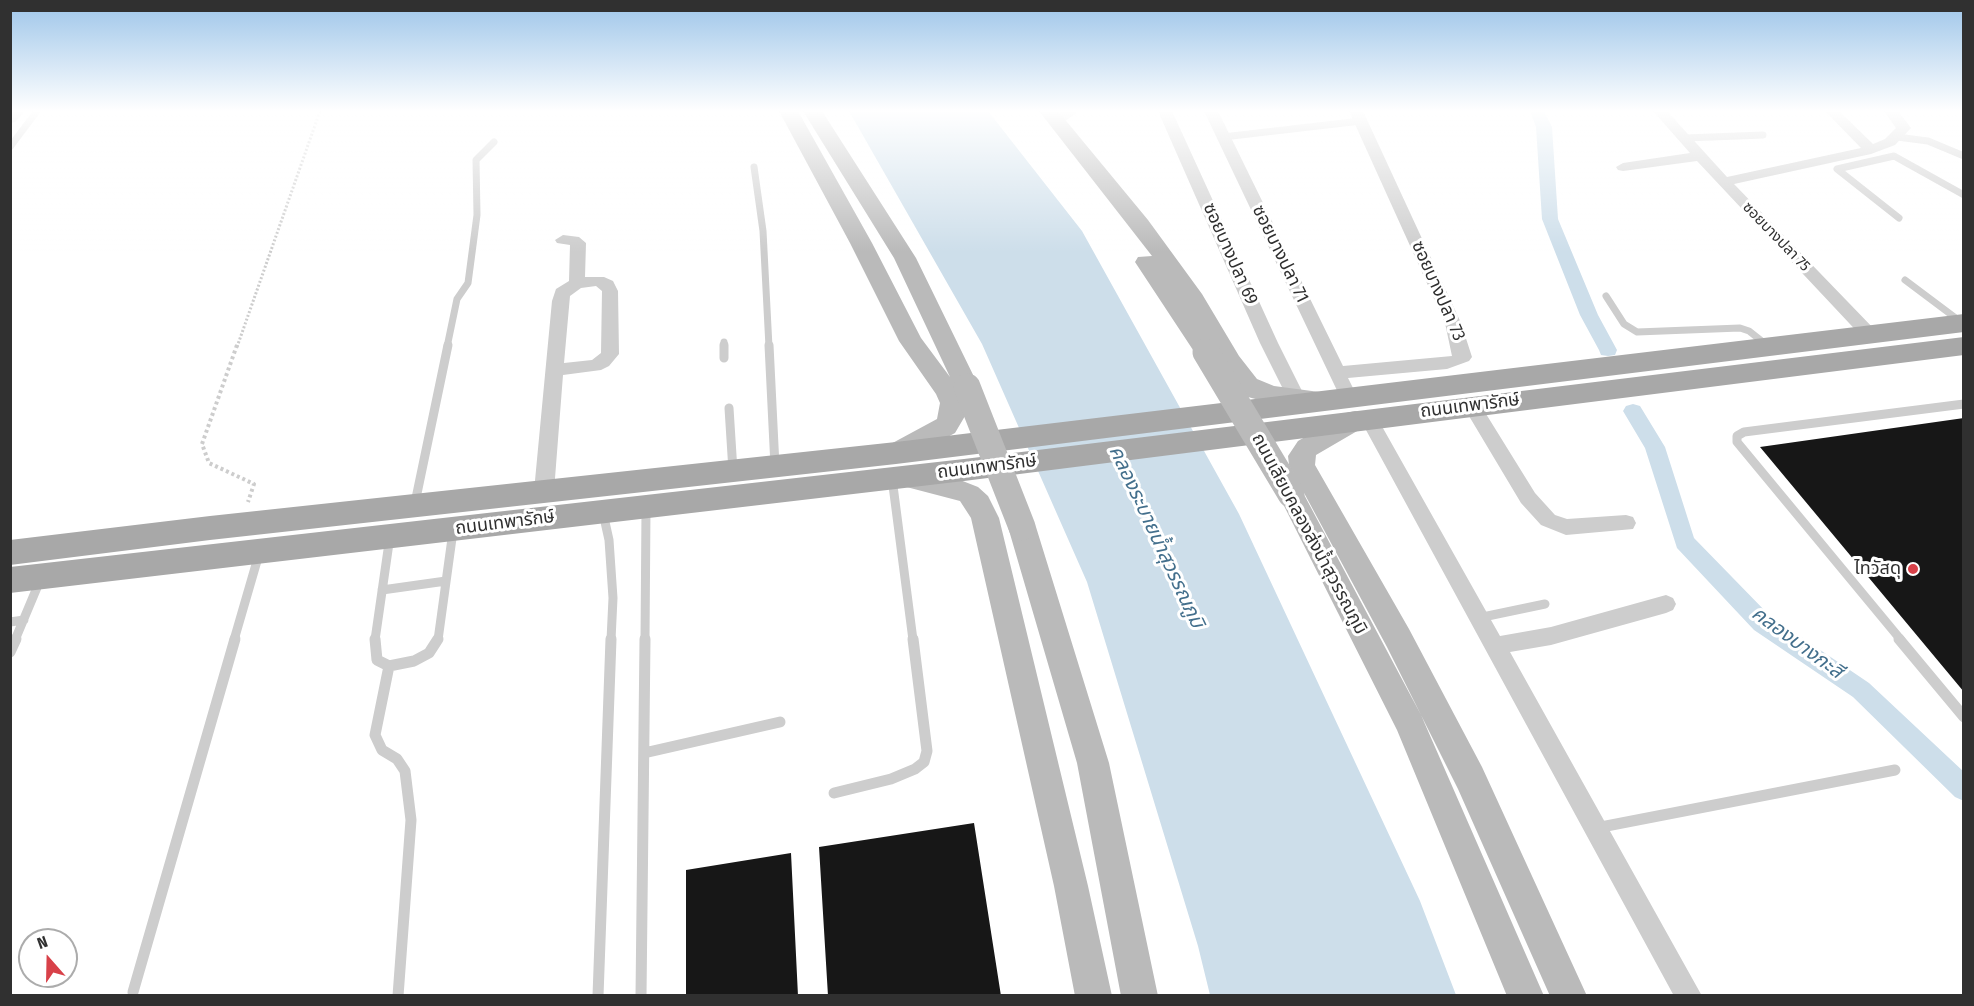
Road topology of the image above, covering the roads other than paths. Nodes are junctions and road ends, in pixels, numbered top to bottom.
1 (477, 158) edge
2 (814, 158) edge
3 (842, 158) edge
4 (1064, 158) edge
5 (1091, 158) edge
6 (1187, 158) edge
7 (1233, 158) edge
8 (1377, 158) edge
9 (1687, 158) edge
10 (1703, 158) edge
11 (1834, 158) edge
12 (1885, 158) edge
13 (1897, 158) edge
14 (754, 167) dead end
15 (1623, 167) dead end
16 (1724, 182) junction
17 (1964, 195) edge
18 (1899, 218) dead end
19 (562, 240) dead end
20 (1905, 280) dead end
21 (577, 283) junction
22 (1606, 296) dead end
23 (1963, 331) edge
24 (1870, 335) junction
25 (724, 342) dead end
26 (1769, 347) junction
27 (724, 358) dead end
28 (555, 370) junction
29 (1338, 373) junction
30 (1296, 397) junction
31 (1964, 404) edge
32 (1472, 406) junction
33 (729, 408) dead end
34 (1352, 409) junction
35 (775, 466) junction
36 (896, 469) junction
37 (733, 471) junction
38 (544, 491) junction
39 (414, 506) junction
40 (646, 506) junction
41 (602, 511) junction
42 (1626, 524) dead end
43 (453, 529) junction
44 (390, 536) junction
45 (260, 551) junction
46 (10, 553) edge
47 (42, 576) junction
48 (10, 580) edge
49 (446, 581) junction
50 (382, 590) junction
51 (1545, 604) dead end
52 (1666, 604) dead end
53 (1478, 618) junction
54 (24, 620) junction
55 (10, 622) edge
56 (1494, 646) junction
57 (10, 652) edge
58 (389, 666) junction
59 (1964, 717) edge
60 (780, 722) dead end
61 (644, 753) junction
62 (1895, 770) dead end
63 (834, 793) dead end
64 (1596, 828) junction
65 (132, 992) dead end
66 (398, 996) edge
67 (597, 996) edge
68 (641, 996) edge
69 (1094, 996) edge
70 (1140, 996) edge
71 (1526, 996) edge
72 (1569, 996) edge
73 (1689, 996) edge

1 - 39 lane
2 - 36 main road
3 - 70 main road, bridge
4 - 71 main road, ถนนเลียบคลองส่งน้ำสุวรรณภูมิ, bridge
5 - 30 main road
6 - 30 street, ซอยบางปลา 69
7 - 29 street, ซอยบางปลา 71
8 - 29 street, ซอยบางปลา 73
9 - 15 street
10 - 16 street, ซอยบางปลา 75
11 - 16 street
12 - 18 lane
13 - 17 lane
14 - 35 lane
16 - 24 street, ซอยบางปลา 75
19 - 21 street
20 - 23 lane
21 - 28 street
21 - 28 street
22 - 26 lane
23 - 24 main road, ถนนเทพารักษ์
23 - 32 main road, ถนนเทพารักษ์
24 - 26 main road, ถนนเทพารักษ์
25 - 27 lane
26 - 34 main road, ถนนเทพารักษ์
28 - 38 street
29 - 34 street, ซอยบางปลา 71
30 - 34 main road
31 - 59 lane
32 - 34 main road, ถนนเทพารักษ์
32 - 42 street
33 - 37 lane
34 - 36 main road, ถนนเทพารักษ์, bridge
34 - 53 street, ซอยบางปลา 71
34 - 72 main road
35 - 36 main road, ถนนเทพารักษ์
35 - 37 main road, ถนนเทพารักษ์
36 - 40 main road, ถนนเทพารักษ์
36 - 63 lane
36 - 69 main road
37 - 38 main road, ถนนเทพารักษ์
38 - 39 main road, ถนนเทพารักษ์
39 - 46 main road, ถนนเทพารักษ์
40 - 41 main road, ถนนเทพารักษ์
40 - 61 lane
41 - 43 main road, ถนนเทพารักษ์
41 - 67 lane
43 - 44 main road, ถนนเทพารักษ์
43 - 49 lane
44 - 45 main road, ถนนเทพารักษ์
44 - 50 lane
45 - 47 main road, ถนนเทพารักษ์
45 - 65 lane
47 - 48 main road, ถนนเทพารักษ์
47 - 54 lane
49 - 50 lane
49 - 58 lane
50 - 58 lane
51 - 53 lane
52 - 56 street
53 - 56 street, ซอยบางปลา 71
54 - 55 lane
54 - 57 lane
56 - 64 street, ซอยบางปลา 71
58 - 66 lane
60 - 61 lane
61 - 68 lane
62 - 64 lane
64 - 73 street, ซอยบางปลา 71

